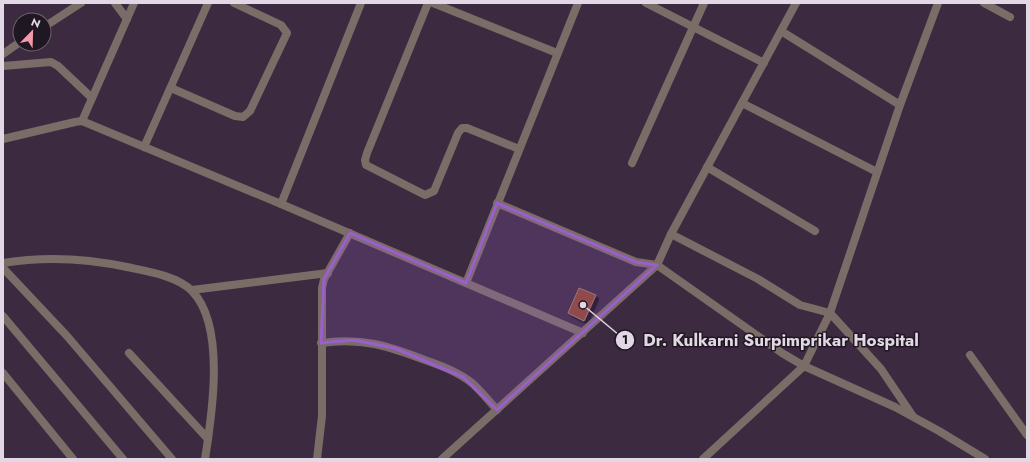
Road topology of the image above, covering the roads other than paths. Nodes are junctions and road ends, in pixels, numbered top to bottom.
1 (81, 3) edge
2 (115, 3) edge
3 (134, 3) edge
4 (208, 3) edge
5 (234, 3) edge
6 (361, 3) edge
7 (428, 3) edge
8 (433, 3) edge
9 (578, 3) edge
10 (646, 3) edge
11 (704, 3) edge
12 (796, 3) edge
13 (938, 3) edge
14 (984, 3) edge
15 (1010, 17) dead end
16 (127, 19) junction
17 (52, 21) edge
18 (693, 28) junction
19 (781, 31) junction
20 (12, 48) edge
21 (3, 54) edge
22 (557, 54) junction
23 (764, 63) junction
24 (3, 66) edge
25 (171, 88) junction
26 (92, 98) junction
27 (742, 103) junction
28 (900, 105) junction
29 (82, 121) junction
30 (3, 139) edge
31 (144, 147) junction
32 (519, 149) junction
33 (632, 163) dead end
34 (707, 167) junction
35 (877, 172) junction
36 (497, 203) junction
37 (281, 204) junction
38 (815, 230) dead end
39 (350, 233) junction
40 (672, 234) junction
41 (3, 263) edge
42 (657, 265) junction
43 (3, 268) edge
44 (328, 273) junction
45 (466, 283) junction
46 (192, 290) junction
47 (830, 313) junction
48 (3, 316) edge
49 (583, 333) junction
50 (321, 343) junction
51 (129, 354) dead end
52 (970, 355) dead end
53 (804, 366) junction
54 (3, 373) edge
55 (497, 410) junction
56 (913, 417) junction
57 (1027, 435) edge
58 (208, 439) junction
59 (445, 458) edge
60 (73, 459) edge
61 (123, 459) edge
62 (172, 459) edge
63 (205, 459) edge
64 (317, 459) edge
65 (703, 459) edge
66 (985, 459) edge

1 - 17 street
2 - 16 street
3 - 16 street
4 - 25 street
5 - 25 street
6 - 37 street
7 - 32 street
8 - 22 street
9 - 22 street
10 - 18 street
11 - 18 street
12 - 19 street
13 - 28 street
14 - 15 street
16 - 26 street
18 - 23 street
18 - 33 street
19 - 23 street
19 - 28 street
20 - 21 street
22 - 32 street
23 - 27 street
24 - 26 street
25 - 31 street
26 - 29 street
27 - 34 street
27 - 35 street
28 - 35 street
29 - 30 street
29 - 31 street
31 - 37 street
32 - 36 street
34 - 38 street
34 - 40 street
35 - 47 street
36 - 42 street
36 - 45 street
37 - 39 street
39 - 44 street
39 - 45 street
40 - 42 street
40 - 47 street
41 - 46 street
42 - 49 street
42 - 53 street
43 - 62 street
44 - 46 street
44 - 50 street
45 - 49 street
46 - 58 street
47 - 53 street
47 - 56 street
48 - 61 street
49 - 55 street
50 - 55 street
50 - 64 street
51 - 58 street
52 - 57 street
53 - 56 street
53 - 65 street
54 - 60 street
55 - 59 street
56 - 66 street
58 - 63 street

